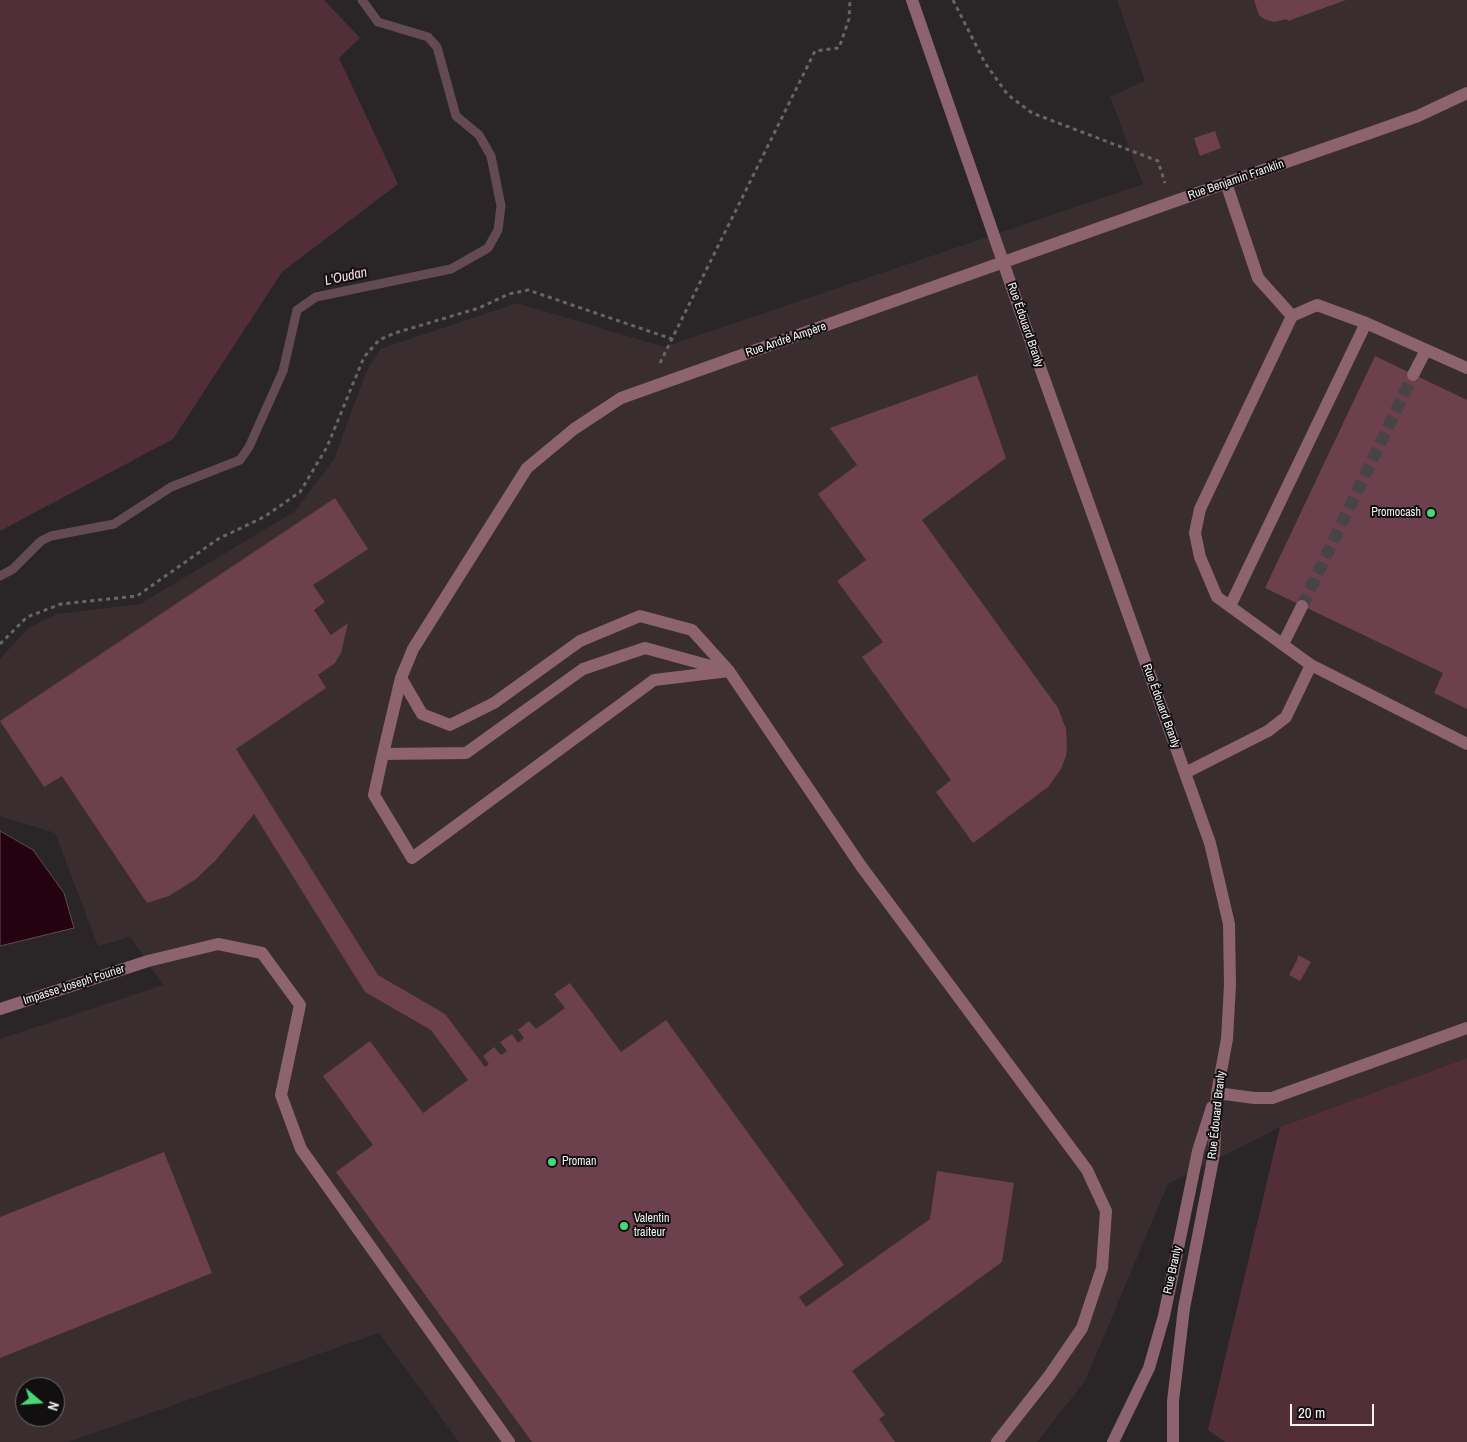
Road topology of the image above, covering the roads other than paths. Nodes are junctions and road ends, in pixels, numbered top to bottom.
1 (912, 0) edge
2 (1467, 93) edge
3 (1226, 183) junction
4 (1004, 262) junction
5 (1292, 316) junction
6 (1366, 323) junction
7 (1426, 350) junction
8 (1467, 368) edge
9 (1413, 374) tunnel mouth
10 (1230, 606) junction
11 (1302, 606) tunnel mouth
12 (1283, 644) junction
13 (1310, 665) junction
14 (729, 671) junction
15 (401, 678) junction
16 (1467, 744) edge
17 (383, 754) junction
18 (1185, 773) junction
19 (0, 1009) edge
20 (1467, 1028) edge
21 (1217, 1093) junction
22 (1173, 1441) edge
23 (509, 1442) edge
24 (997, 1442) edge
25 (1113, 1442) edge

1 - 4 street, Rue Édouard Branly
2 - 3 street, Rue Benjamin Franklin
3 - 4 street, Rue Benjamin Franklin
3 - 5 street
4 - 15 street, Rue André Ampère
4 - 18 street, Rue Édouard Branly
5 - 6 street
5 - 10 street
6 - 7 street
6 - 10 street
7 - 8 street
7 - 9 street
10 - 12 street
11 - 12 street
12 - 13 street
13 - 16 street
13 - 18 street
14 - 15 street
14 - 17 street
14 - 17 street, Rue André Ampère
14 - 24 street
15 - 17 street, Rue André Ampère
18 - 21 street, Rue Édouard Branly
19 - 23 street, Impasse Joseph Fourier
20 - 21 street
21 - 22 street, Rue Édouard Branly
21 - 25 street, Rue Branly

